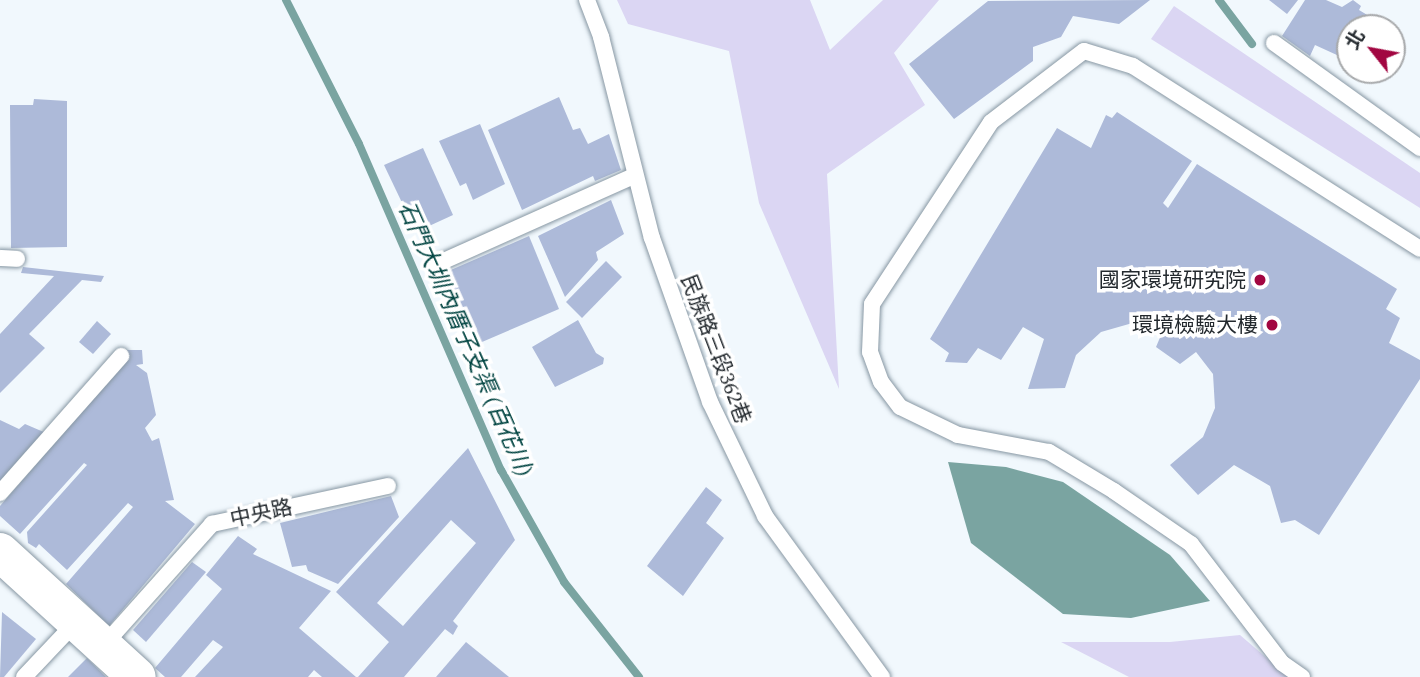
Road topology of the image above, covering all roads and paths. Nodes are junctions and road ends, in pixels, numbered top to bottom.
1 (587, 0) edge
2 (1274, 43) dead end
3 (1420, 147) edge
4 (634, 176) junction
5 (1420, 249) edge
6 (0, 258) edge
7 (17, 259) dead end
8 (437, 264) dead end
9 (121, 356) dead end
10 (388, 486) dead end
11 (0, 493) edge
12 (0, 552) edge
13 (90, 634) junction
14 (24, 677) edge
15 (137, 677) edge
16 (882, 677) edge
17 (1302, 677) edge

1 - 4 lane, 民族路三段362巷
2 - 3 lane
4 - 8 lane
4 - 16 lane, 民族路三段362巷
5 - 17 lane
6 - 7 lane
9 - 11 lane
10 - 13 lane, 中央路
12 - 13 street
13 - 14 lane, 中央路
13 - 15 street

